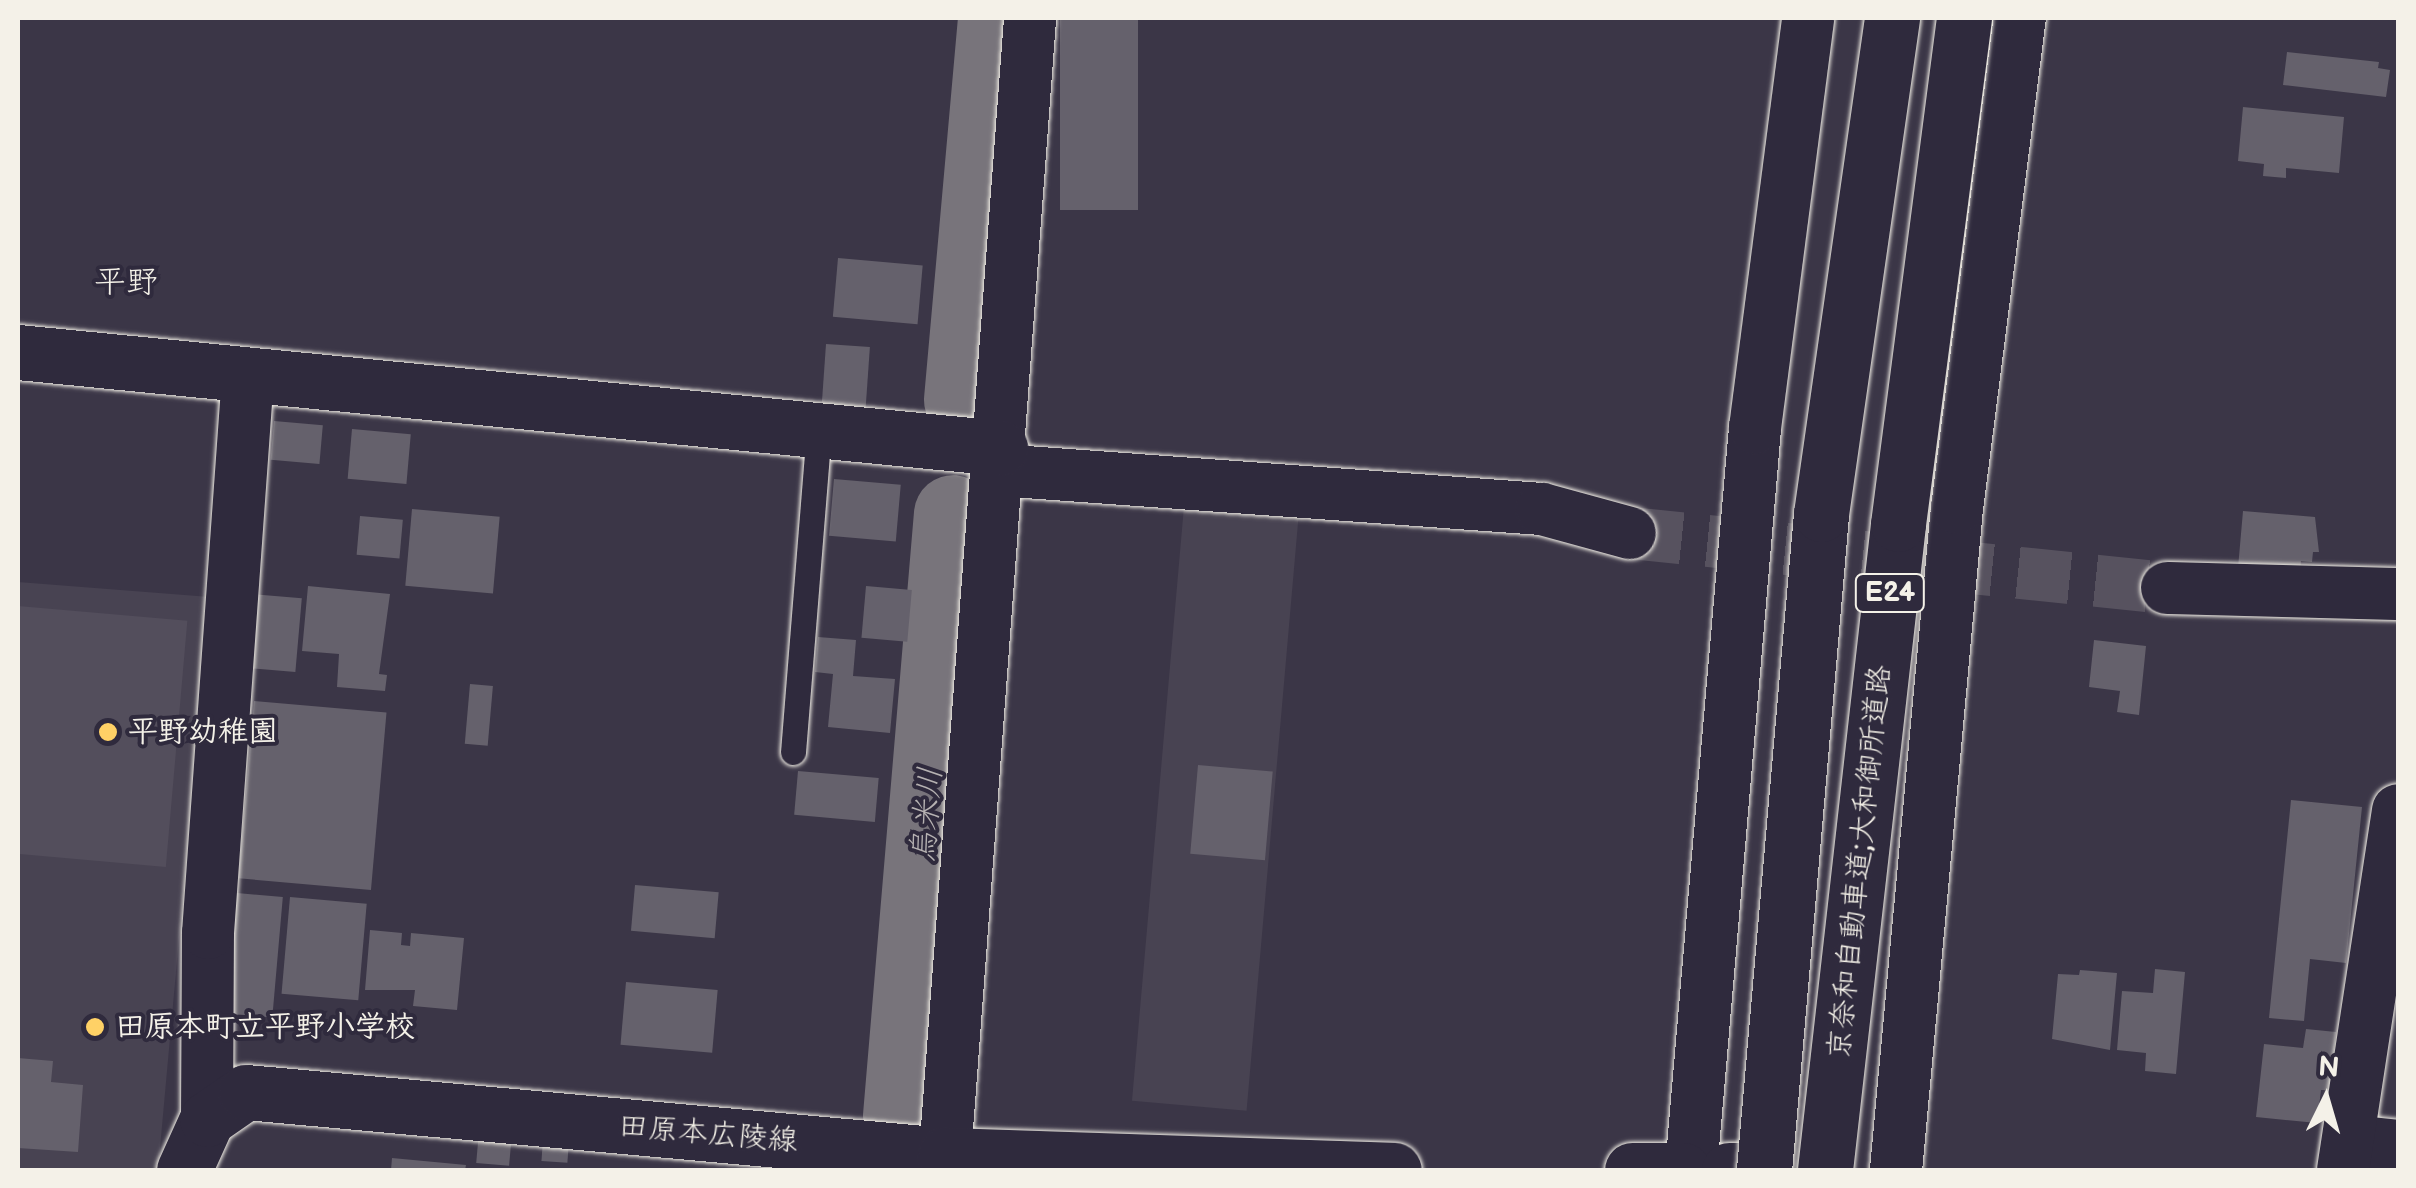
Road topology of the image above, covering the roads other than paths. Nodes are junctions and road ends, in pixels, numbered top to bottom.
1 (1030, 18) edge
2 (1808, 18) edge
3 (1892, 18) edge
4 (1964, 18) edge
5 (2020, 18) edge
6 (18, 352) edge
7 (248, 375) junction
8 (820, 431) junction
9 (999, 459) junction
10 (1630, 533) tunnel mouth
11 (2167, 588) tunnel mouth
12 (2398, 594) edge
13 (793, 752) dead end
14 (2398, 810) edge
15 (207, 1119) junction
16 (2364, 1152) edge
17 (946, 1155) junction
18 (184, 1170) edge
19 (1394, 1170) edge
20 (1632, 1170) edge
21 (1687, 1170) edge
22 (1729, 1170) edge
23 (1760, 1170) edge
24 (1825, 1170) edge
25 (1896, 1170) edge

1 - 9 street
2 - 21 street
3 - 23 main road, E24, bridge
4 - 24 main road, 京奈和自動車道;大和御所道路 / E24, bridge
5 - 25 street
6 - 7 main road
7 - 8 main road
7 - 15 street
8 - 9 main road
8 - 13 lane
9 - 10 street
9 - 17 street
11 - 12 street
14 - 16 street
15 - 17 main road, 田原本広陵線
15 - 18 main road
17 - 19 main road, 田原本広陵線
20 - 21 main road
22 - 23 main road

